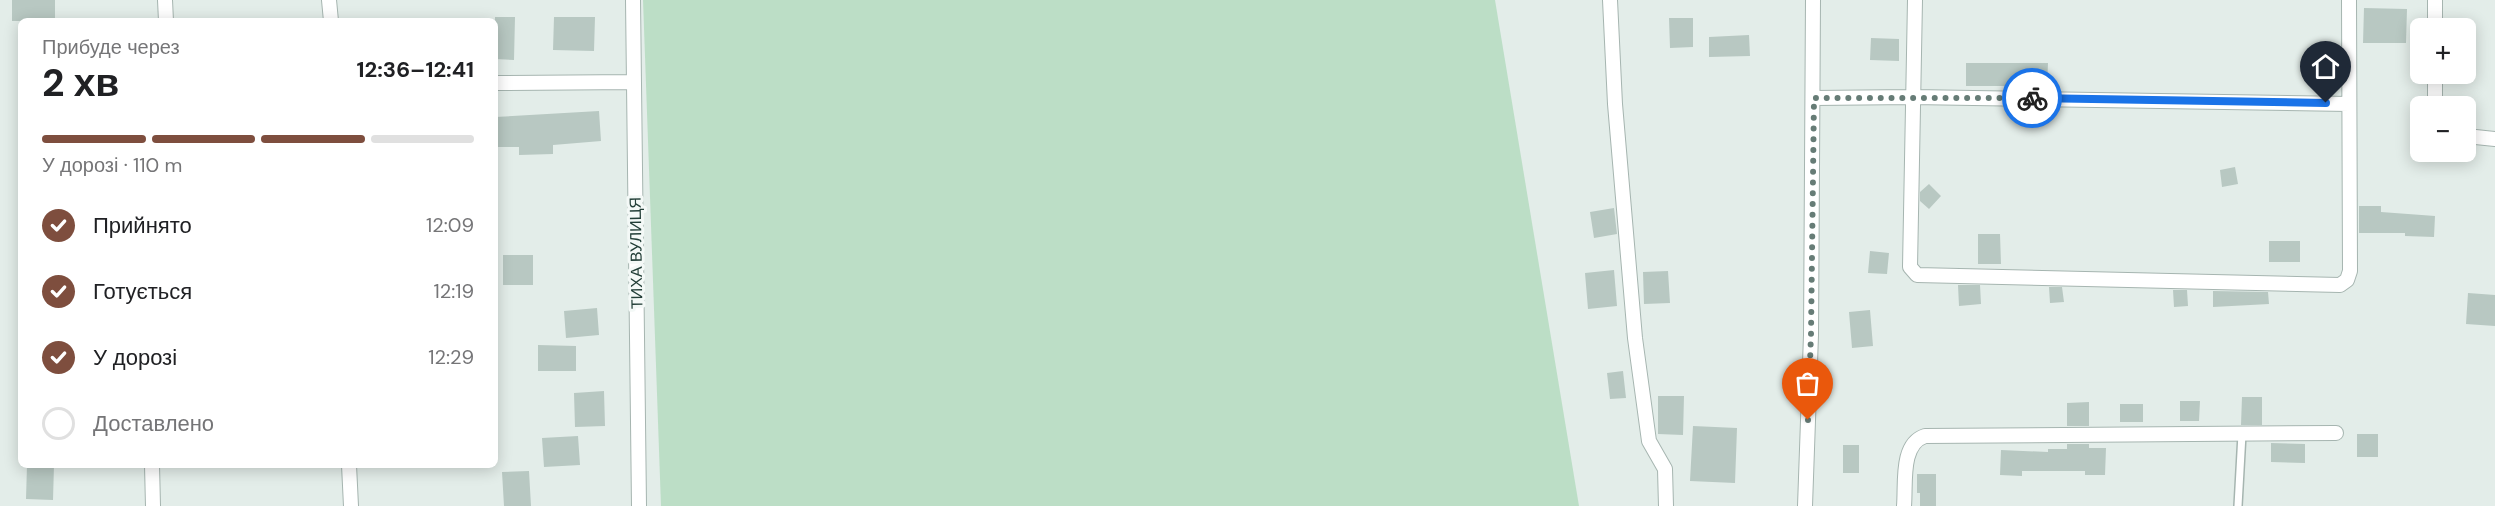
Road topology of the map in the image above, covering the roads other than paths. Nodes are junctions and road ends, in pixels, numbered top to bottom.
1 (165, 0) edge
2 (329, 0) edge
3 (633, 0) edge
4 (1610, 0) edge
5 (1813, 0) edge
6 (1915, 0) edge
7 (2349, 0) edge
8 (2434, 0) edge
9 (166, 18) edge
10 (331, 18) edge
11 (2435, 18) edge
12 (634, 82) junction
13 (498, 83) edge
14 (1913, 96) junction
15 (1814, 98) junction
16 (2349, 104) junction
17 (2476, 137) edge
18 (2495, 139) edge
19 (2336, 433) dead end
20 (2242, 434) junction
21 (153, 468) edge
22 (350, 468) edge
23 (153, 506) edge
24 (351, 506) edge
25 (639, 506) edge
26 (1666, 506) edge
27 (1804, 506) edge
28 (1904, 506) edge
29 (2238, 506) edge

1 - 9 street
2 - 10 street
3 - 12 street, ТИХА ВУЛИЦЯ
4 - 26 street
5 - 15 street
6 - 14 street
7 - 16 street
8 - 11 street
12 - 13 street
12 - 25 street, ТИХА ВУЛИЦЯ
14 - 15 street
14 - 16 street
14 - 16 street
15 - 27 street
17 - 18 street
19 - 20 street
20 - 28 street
20 - 29 lane
21 - 23 street
22 - 24 street

